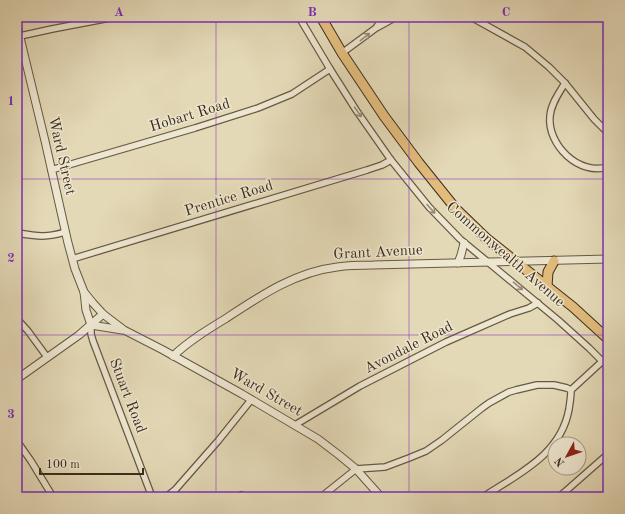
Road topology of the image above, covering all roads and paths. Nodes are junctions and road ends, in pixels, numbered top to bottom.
1 (116, 17) edge
2 (299, 17) edge
3 (321, 17) edge
4 (383, 17) edge
5 (396, 17) edge
6 (471, 17) edge
7 (17, 25) edge
8 (376, 28) junction
9 (20, 36) junction
10 (342, 53) junction
11 (330, 69) junction
12 (565, 83) junction
13 (608, 133) edge
14 (391, 160) junction
15 (608, 167) edge
16 (51, 170) junction
17 (65, 232) junction
18 (17, 233) edge
19 (464, 243) junction
20 (72, 259) junction
21 (608, 259) edge
22 (516, 261) junction
23 (554, 261) junction
24 (487, 262) junction
25 (458, 263) junction
26 (547, 286) junction
27 (84, 292) junction
28 (538, 303) junction
29 (103, 314) junction
30 (17, 319) edge
31 (91, 325) junction
32 (124, 330) junction
33 (608, 339) edge
34 (173, 356) junction
35 (608, 356) edge
36 (47, 357) junction
37 (602, 362) junction
38 (608, 367) edge
39 (17, 379) edge
40 (571, 390) junction
41 (251, 400) junction
42 (295, 425) junction
43 (17, 441) edge
44 (607, 457) edge
45 (356, 469) junction
46 (53, 497) edge
47 (152, 497) edge
48 (166, 497) edge
49 (321, 497) edge
50 (380, 497) edge
51 (483, 497) edge
52 (560, 497) edge

1 - 9 street
2 - 11 street, Commonwealth Avenue
3 - 10 main road, Commonwealth Avenue
4 - 8 street
5 - 8 street
6 - 12 street
7 - 9 street, Ward Street
10 -> 8 street
9 - 16 street, Ward Street
10 - 22 main road, Commonwealth Avenue
11 -> 14 street, Commonwealth Avenue
11 - 16 street, Hobart Road
12 - 13 street
12 - 15 street
14 -> 19 street, Commonwealth Avenue
14 - 20 street, Prentice Road
16 - 17 street, Ward Street
17 - 18 street
17 - 20 street, Ward Street
19 - 24 street, Commonwealth Avenue
19 - 25 street
20 - 27 street, Ward Street
21 - 23 street, Grant Avenue
22 - 23 street, Grant Avenue
22 - 24 street, Grant Avenue
22 - 26 main road, Commonwealth Avenue
23 - 26 main road
24 - 25 street, Grant Avenue
24 -> 28 street, Commonwealth Avenue
25 - 34 street, Grant Avenue
26 - 33 main road, Commonwealth Avenue
27 - 29 street, Ward Street
27 - 31 street, Ward Street
28 - 37 street, Commonwealth Avenue
28 - 42 street, Avondale Road
29 - 31 street
29 - 32 street, Ward Street
30 - 36 street
31 - 32 street, Ward Street
31 - 36 street
31 - 47 street, Stuart Road
32 - 34 street, Ward Street
34 - 41 street, Ward Street
35 - 37 street
36 - 39 street
37 - 38 street, Commonwealth Avenue
37 - 40 street
40 - 45 street
40 - 51 street
41 - 42 street, Ward Street
41 - 48 street
42 - 45 street, Ward Street
43 - 46 street
44 - 52 street
45 - 49 street
45 - 50 street, Ward Street

